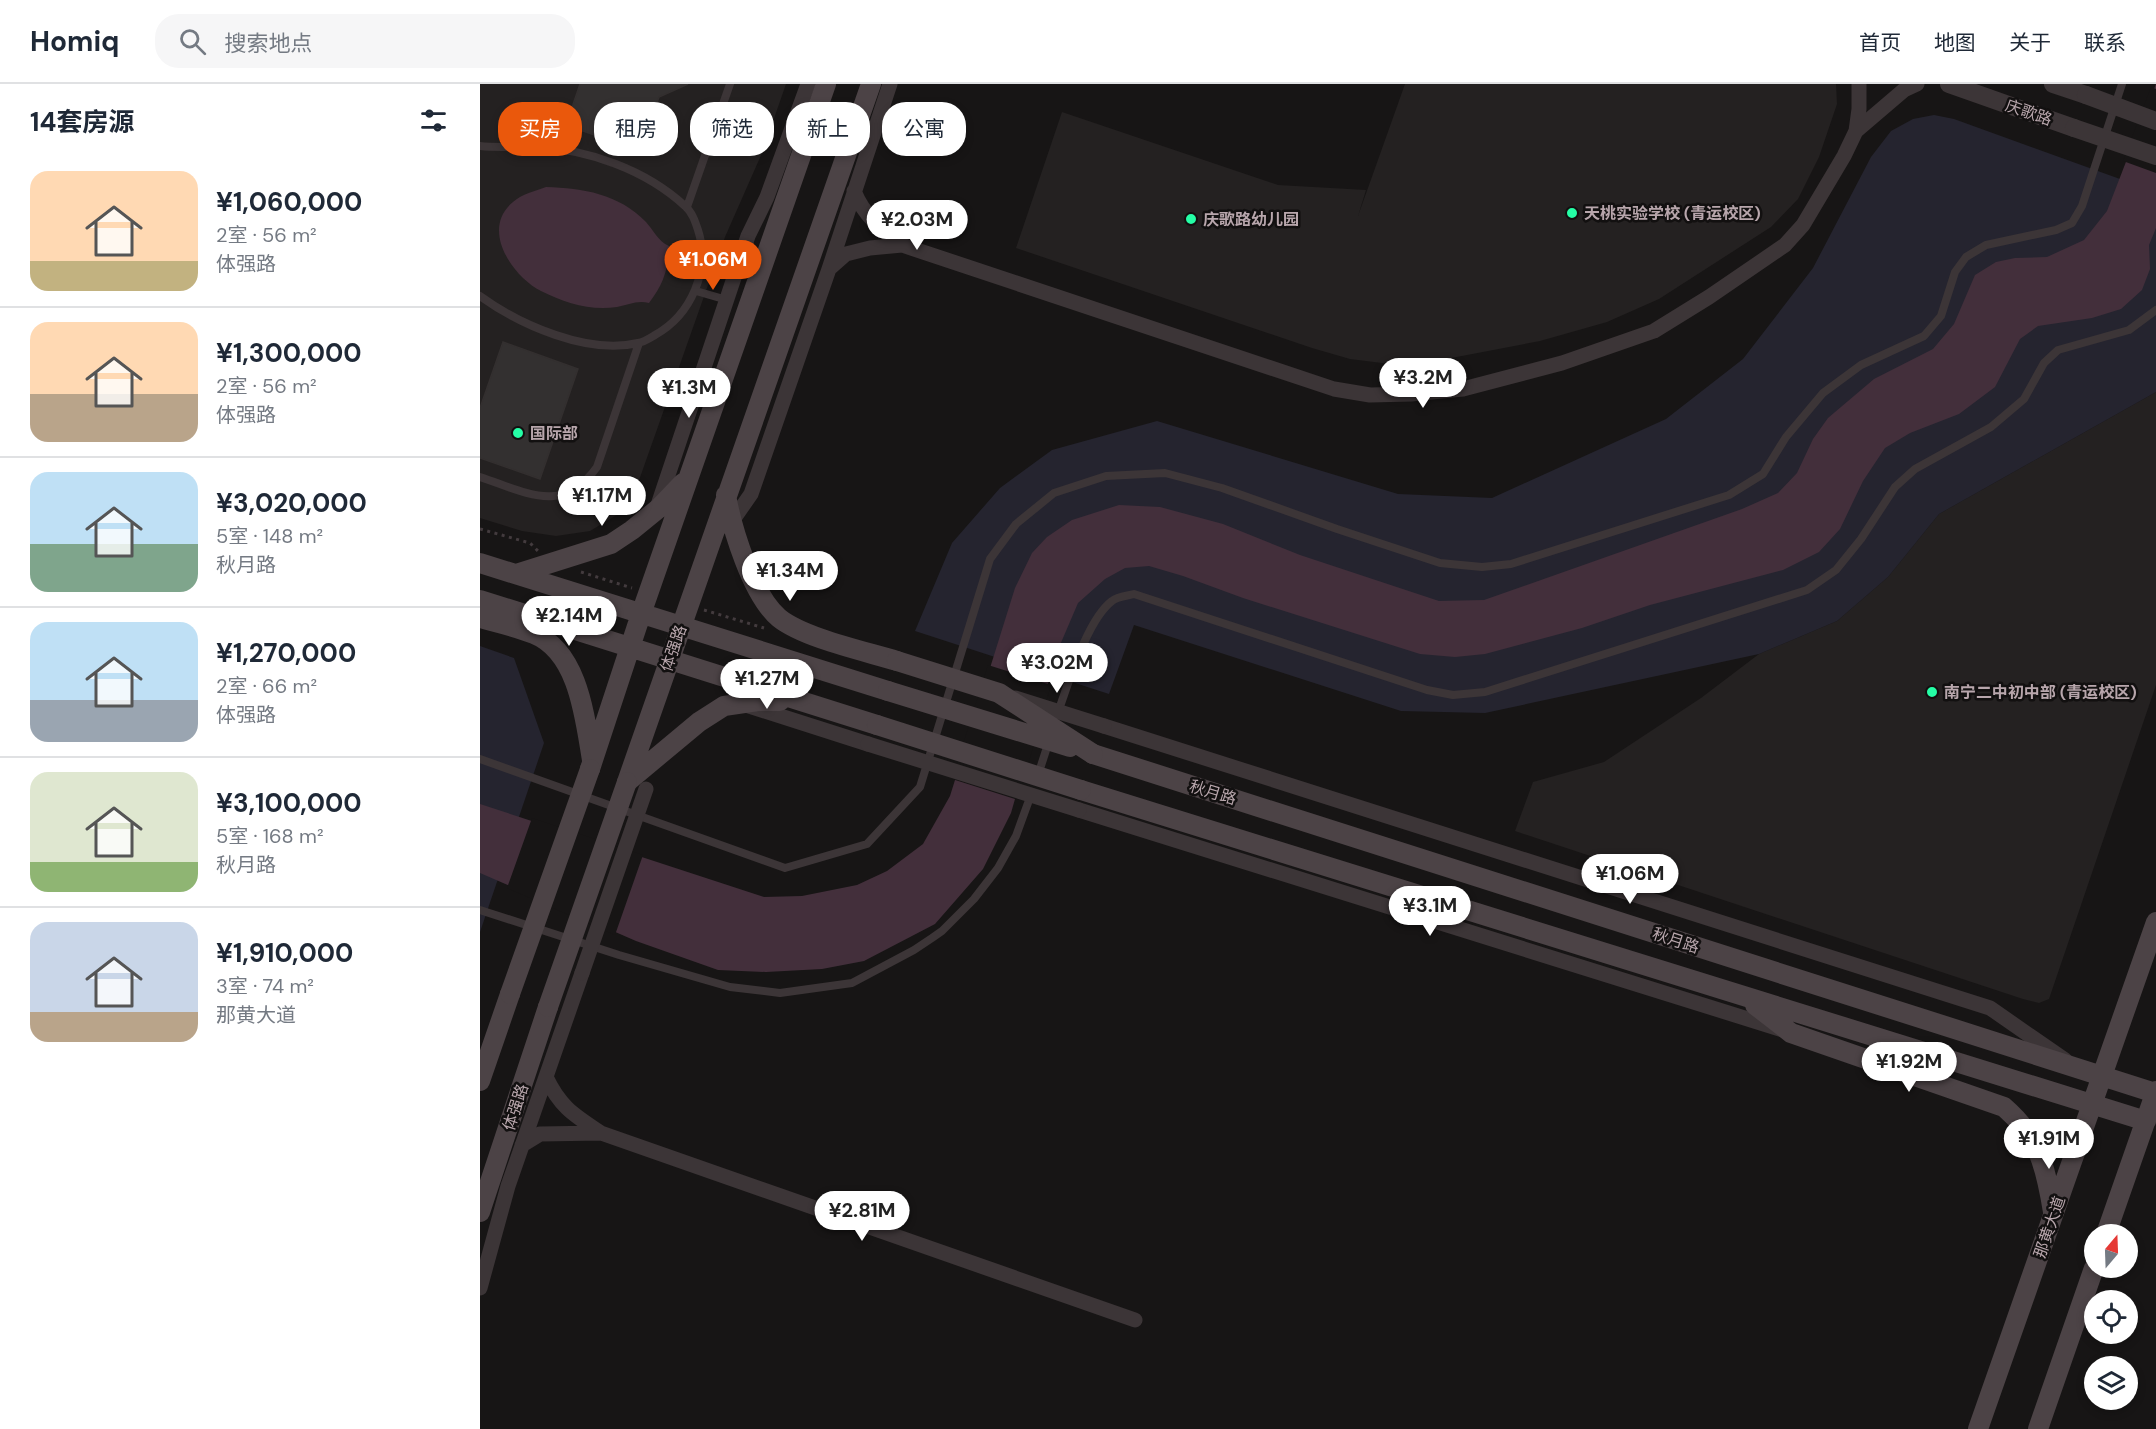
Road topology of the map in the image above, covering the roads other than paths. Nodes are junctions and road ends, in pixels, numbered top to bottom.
1 (730, 84) edge
2 (808, 84) edge
3 (826, 84) edge
4 (871, 84) edge
5 (890, 84) edge
6 (1859, 84) edge
7 (1917, 84) edge
8 (2054, 84) edge
9 (2122, 84) edge
10 (1959, 86) edge
11 (2156, 121) edge
12 (1856, 130) junction
13 (480, 146) edge
14 (2156, 156) edge
15 (854, 191) junction
16 (687, 207) junction
17 (902, 245) junction
18 (829, 269) junction
19 (696, 291) junction
20 (480, 296) edge
21 (727, 300) junction
22 (2156, 310) edge
23 (639, 343) junction
24 (480, 477) edge
25 (689, 477) junction
26 (726, 495) junction
27 (656, 511) junction
28 (732, 521) junction
29 (703, 561) junction
30 (480, 563) edge
31 (516, 574) junction
32 (480, 600) edge
33 (641, 614) junction
34 (480, 618) edge
35 (681, 626) junction
36 (630, 647) junction
37 (669, 660) junction
38 (999, 693) junction
39 (803, 702) junction
40 (740, 704) junction
41 (1093, 754) junction
42 (657, 757) junction
43 (480, 759) edge
44 (591, 766) junction
45 (627, 782) junction
46 (1080, 800) junction
47 (480, 910) edge
48 (2156, 922) edge
49 (1743, 996) junction
50 (1791, 1032) junction
51 (2074, 1067) junction
52 (2102, 1076) junction
53 (546, 1077) junction
54 (480, 1081) edge
55 (2156, 1092) edge
56 (2092, 1104) junction
57 (2146, 1121) junction
58 (601, 1133) junction
59 (522, 1145) junction
60 (480, 1212) edge
61 (2053, 1216) junction
62 (2110, 1224) edge
63 (2091, 1278) edge
64 (480, 1288) edge
65 (1135, 1320) dead end
66 (1978, 1429) edge
67 (2038, 1429) edge

1 - 16 lane
2 - 21 street
3 - 25 main road
4 - 26 main road, 体强路
5 - 15 street
6 - 12 street
7 - 12 street
8 - 11 street, bridge
9 - 43 lane
10 - 14 street, 庆歌路, bridge
12 - 17 street
13 - 16 lane
15 - 17 street
15 - 18 street
16 - 19 lane
17 - 18 street
18 - 28 street
19 - 21 lane
19 - 23 lane
20 - 23 lane
21 - 27 street
22 - 47 lane
23 - 24 lane
25 - 27 main road
25 - 33 main road
26 - 28 main road
26 - 29 main road, 体强路
27 - 31 main road
28 - 29 street
28 - 38 main road, bridge
29 - 35 main road, 体强路
30 - 31 main road
31 - 33 main road
32 - 36 main road
33 - 35 main road
33 - 36 main road
34 - 44 main road
35 - 37 main road, 体强路
35 - 41 main road, bridge
36 - 37 main road
36 - 44 main road
37 - 39 main road, 秋月路
37 - 45 main road, 体强路
38 - 41 main road, bridge
38 - 51 street, bridge
39 - 40 main road
39 - 46 main road, 秋月路, bridge
40 - 42 main road
40 - 46 street, bridge
41 - 51 main road, 秋月路
42 - 45 main road
42 - 53 street, bridge
44 - 54 main road, bridge
45 - 60 main road, 体强路, bridge
46 - 49 main road, 秋月路
46 - 50 street
48 - 52 main road, 那黄大道
49 - 50 main road
49 - 56 main road, 秋月路
50 - 61 main road
51 - 52 main road, 秋月路
52 - 55 main road, 秋月路
52 - 56 main road, 那黄大道
53 - 58 street
53 - 59 street
55 - 57 main road
56 - 57 main road, 秋月路
56 - 61 main road, 那黄大道
57 - 62 main road
58 - 59 street
58 - 65 street
59 - 64 street
61 - 66 main road, 那黄大道
63 - 67 main road

